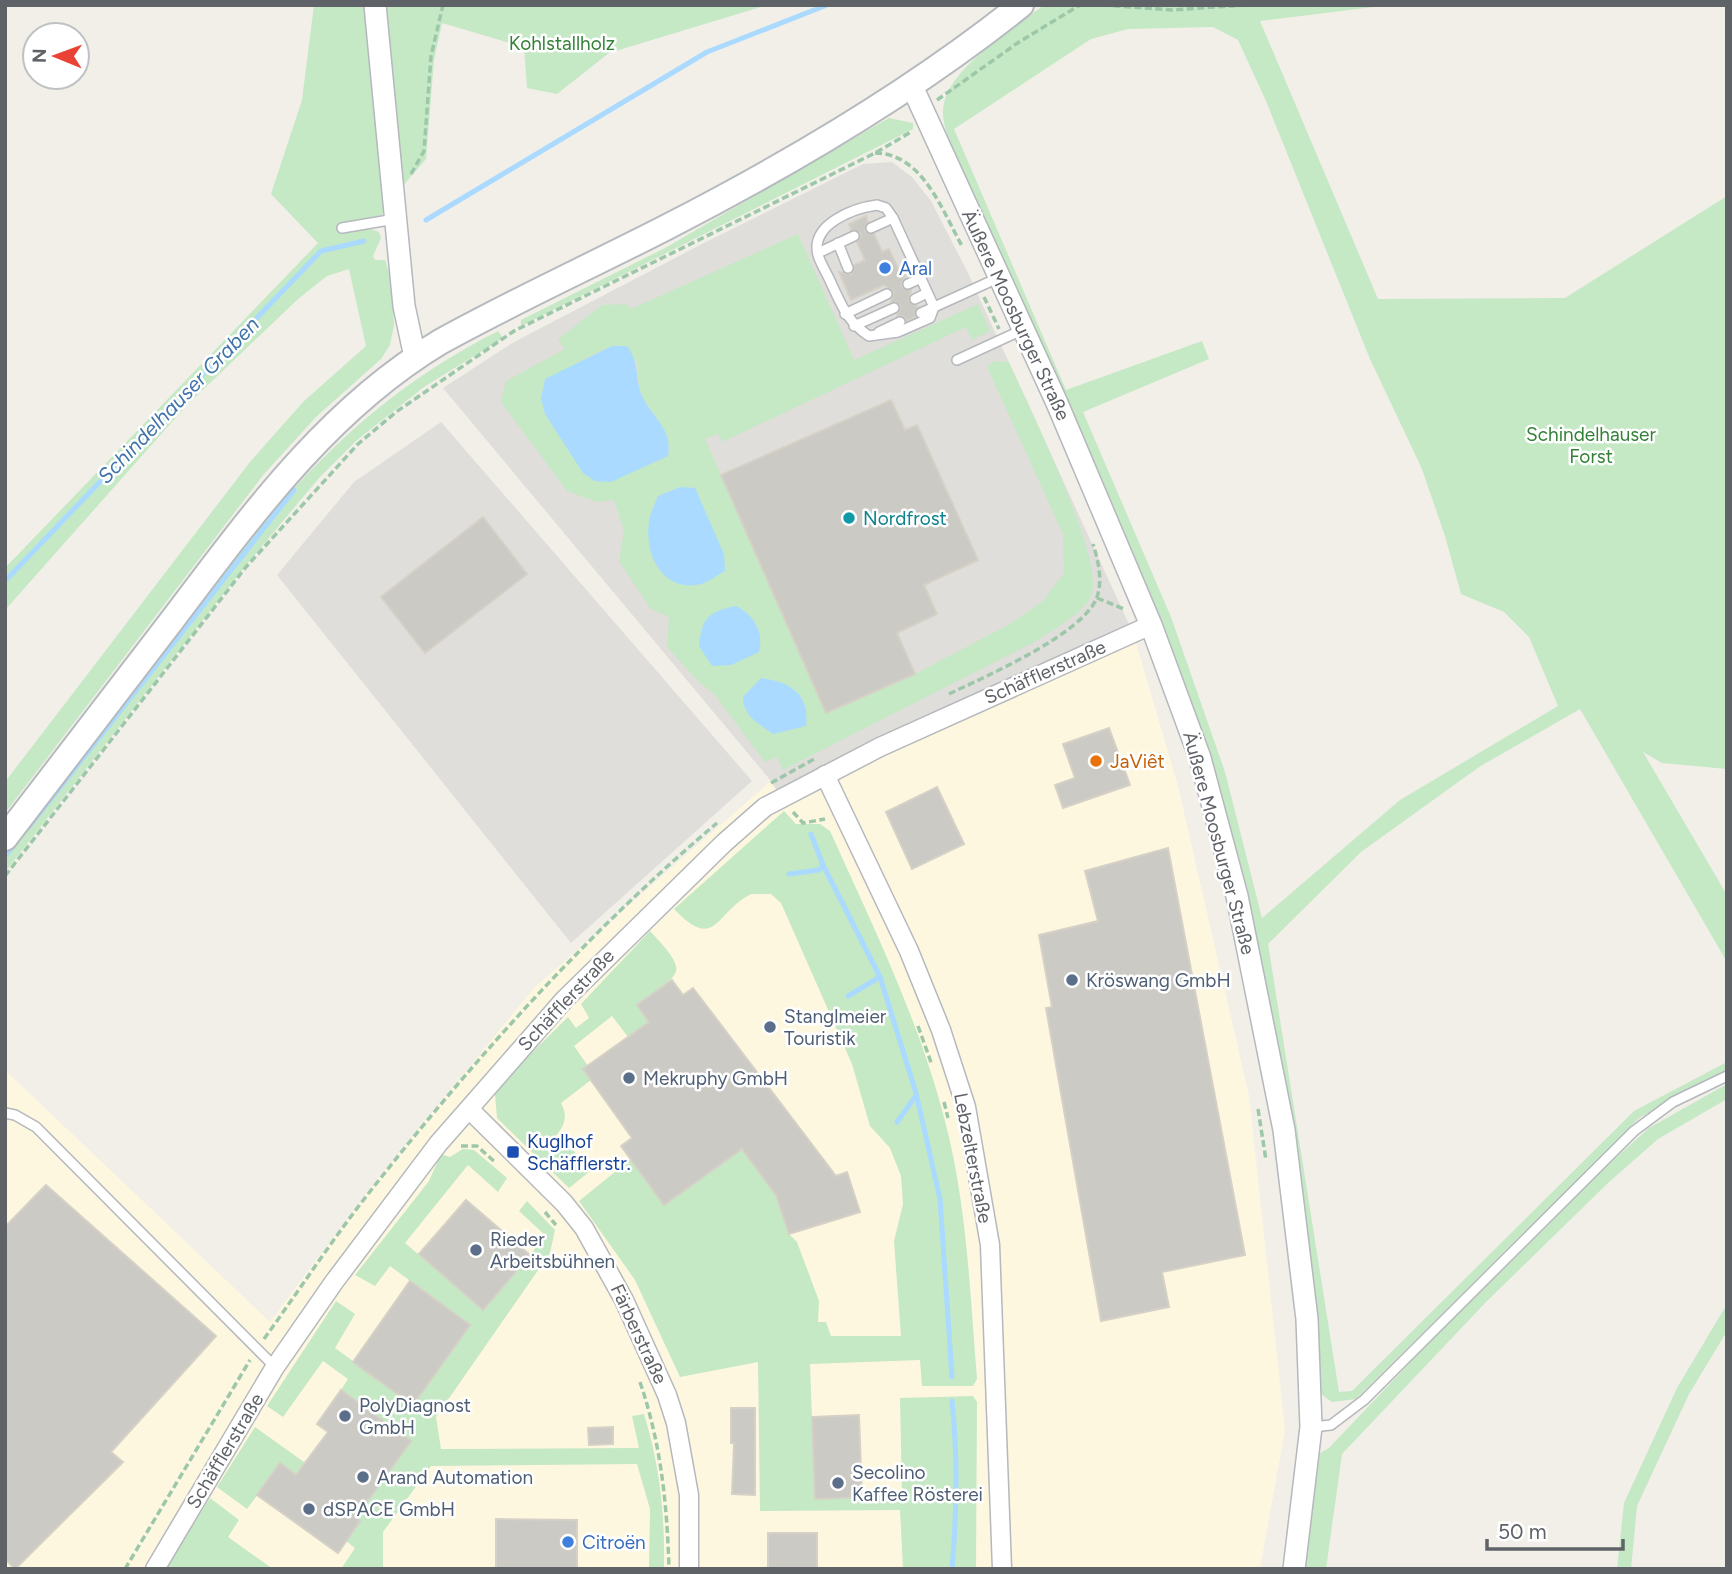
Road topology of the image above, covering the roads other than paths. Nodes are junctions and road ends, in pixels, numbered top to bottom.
1 (375, 5) edge
2 (1021, 5) edge
3 (911, 84) junction
4 (893, 218) junction
5 (396, 219) junction
6 (342, 228) dead end
7 (871, 228) dead end
8 (854, 236) dead end
9 (838, 243) junction
10 (817, 253) junction
11 (848, 268) dead end
12 (921, 278) junction
13 (988, 283) junction
14 (908, 284) dead end
15 (927, 293) junction
16 (887, 294) dead end
17 (915, 299) dead end
18 (934, 307) junction
19 (894, 309) dead end
20 (921, 313) dead end
21 (845, 314) junction
22 (900, 322) dead end
23 (854, 326) junction
24 (1013, 334) junction
25 (869, 336) junction
26 (415, 357) junction
27 (957, 360) dead end
28 (1142, 629) junction
29 (825, 775) junction
30 (5, 838) edge
31 (1727, 1076) edge
32 (469, 1109) junction
33 (5, 1113) edge
34 (275, 1367) junction
35 (1311, 1427) junction
36 (155, 1569) edge
37 (690, 1569) edge
38 (1002, 1569) edge
39 (1294, 1569) edge

1 - 5 street
2 - 3 main road
3 - 13 street, Äußere Moosburger Straße
3 - 26 main road
4 - 7 lane
4 - 10 lane
4 - 12 lane
5 - 6 lane
5 - 26 street
8 - 9 lane
9 - 10 lane
9 - 11 lane
10 - 21 lane
12 - 14 lane
12 - 15 lane
13 - 18 lane
13 - 24 street, Äußere Moosburger Straße
15 - 17 lane
15 - 18 lane
16 - 21 lane
18 - 20 lane
18 - 25 lane
19 - 23 lane
21 - 23 lane
22 - 25 lane
23 - 25 lane
24 - 27 lane
24 - 28 street, Äußere Moosburger Straße
26 - 30 main road
28 - 29 street, Schäfflerstraße
28 - 35 street, Äußere Moosburger Straße
29 - 32 street, Schäfflerstraße
29 - 38 street, Lebzelterstraße
31 - 35 lane
32 - 34 street, Schäfflerstraße
32 - 37 street, Färberstraße
33 - 34 lane
34 - 36 street, Schäfflerstraße
35 - 39 street, Äußere Moosburger Straße

